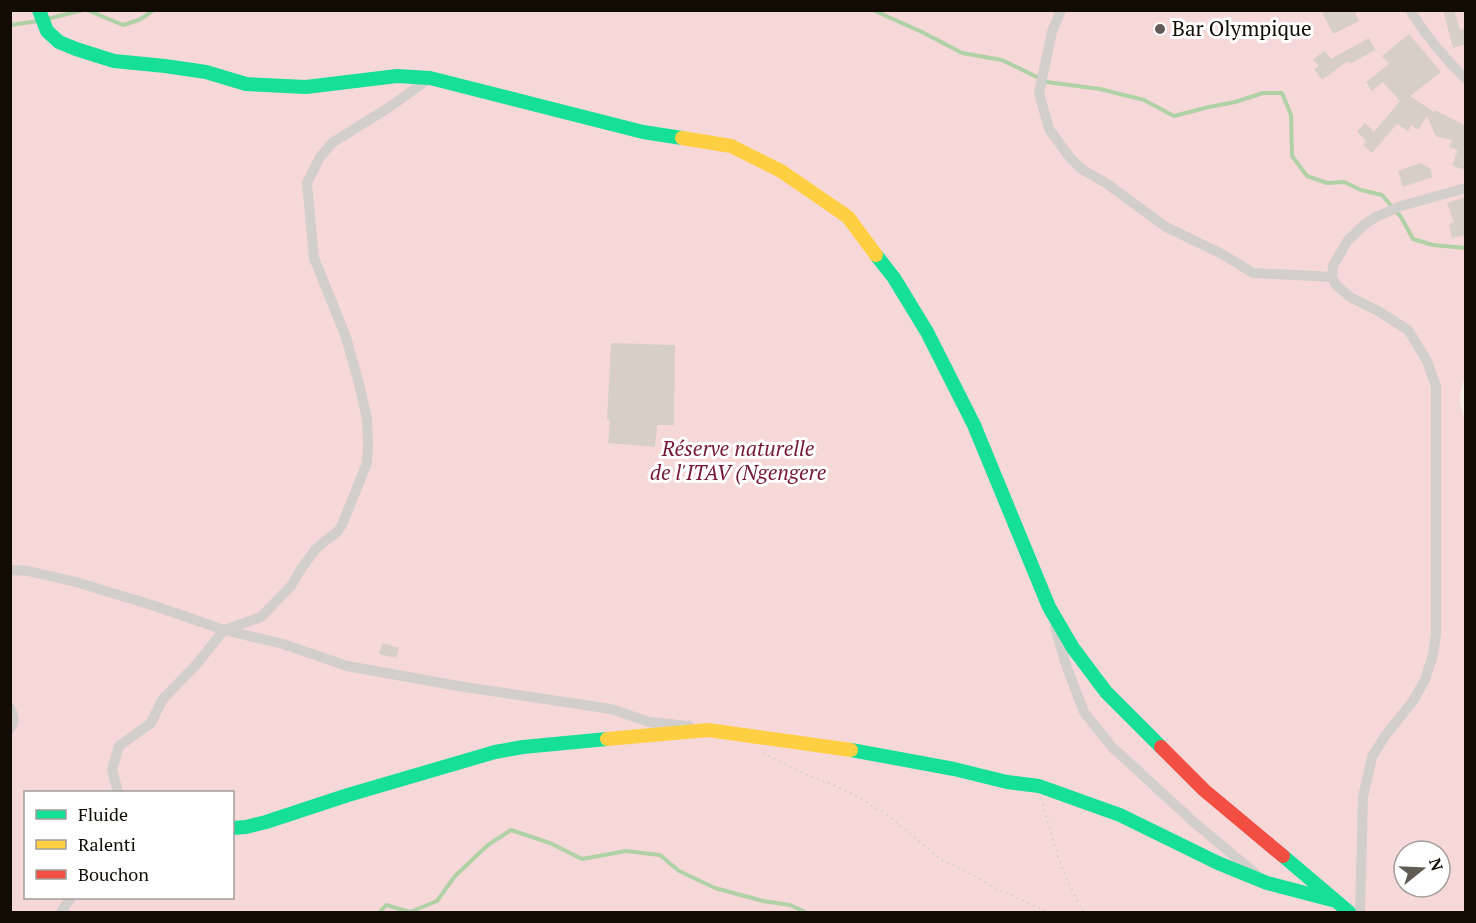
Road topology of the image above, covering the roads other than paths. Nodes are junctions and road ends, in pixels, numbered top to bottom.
1 (1061, 10) edge
2 (1410, 10) edge
3 (40, 13) edge
4 (430, 78) junction
5 (1466, 79) edge
6 (1466, 188) edge
7 (1332, 277) junction
8 (10, 570) edge
9 (1050, 607) junction
10 (224, 630) junction
11 (10, 708) edge
12 (10, 729) edge
13 (708, 730) junction
14 (118, 791) edge
15 (234, 828) edge
16 (1266, 883) junction
17 (70, 899) edge
18 (1336, 901) junction
19 (61, 912) edge
20 (1349, 912) edge
21 (1360, 912) edge

1 - 7 street
2 - 5 street
3 - 4 street
4 - 9 street
4 - 10 street
6 - 7 street
7 - 21 street
8 - 10 street
9 - 16 street
9 - 18 street
10 - 13 street
10 - 14 street
11 - 12 street
13 - 15 street
13 - 16 street
16 - 18 street
17 - 19 street
18 - 20 street

